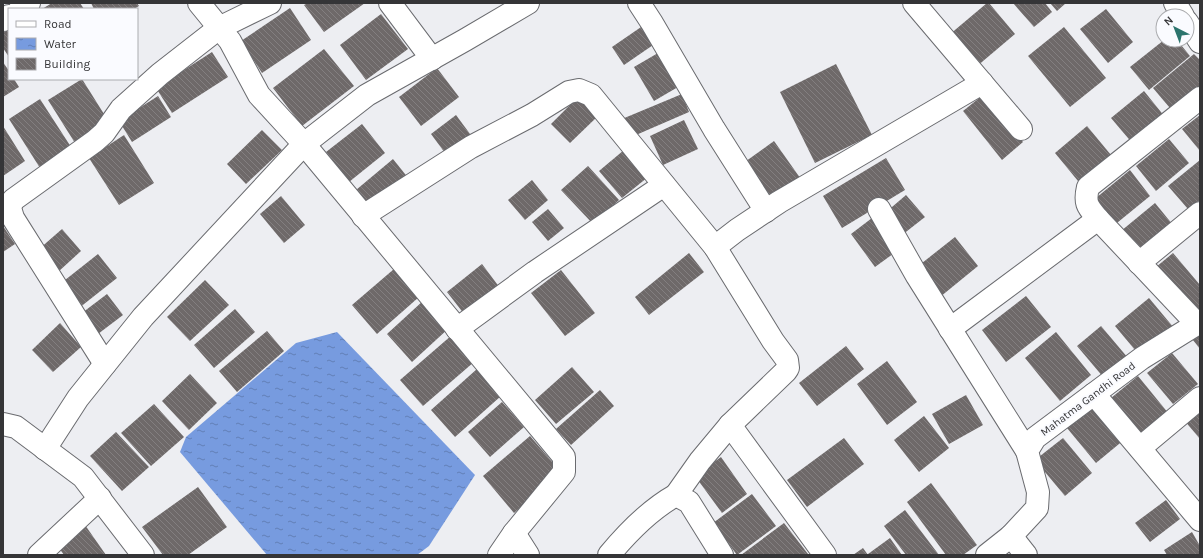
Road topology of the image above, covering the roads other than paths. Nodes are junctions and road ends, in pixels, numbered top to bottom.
1 (199, 3) edge
2 (270, 3) edge
3 (390, 3) edge
4 (528, 3) edge
5 (639, 3) edge
6 (914, 3) edge
7 (219, 28) junction
8 (432, 59) junction
9 (982, 83) junction
10 (1200, 98) edge
11 (1021, 129) dead end
12 (304, 144) junction
13 (664, 185) junction
14 (879, 209) dead end
15 (766, 210) junction
16 (1200, 213) edge
17 (363, 216) junction
18 (1098, 219) junction
19 (715, 247) junction
20 (1139, 263) junction
21 (1198, 323) edge
22 (457, 328) junction
23 (950, 329) junction
24 (105, 364) junction
25 (1094, 394) junction
26 (1200, 398) edge
27 (3, 424) edge
28 (730, 425) junction
29 (1140, 448) junction
30 (45, 449) junction
31 (1027, 451) junction
32 (676, 495) junction
33 (100, 498) junction
34 (1197, 512) edge
35 (514, 533) junction
36 (1011, 536) junction
37 (39, 555) edge
38 (143, 555) edge
39 (499, 555) edge
40 (528, 555) edge
41 (609, 555) edge
42 (722, 555) edge
43 (825, 555) edge
44 (987, 555) edge
45 (1026, 555) edge

1 - 7 street
2 - 7 street
3 - 8 street
4 - 8 street
5 - 15 street
6 - 9 street
7 - 12 street
7 - 24 street
8 - 12 street
9 - 11 street
9 - 15 street
10 - 18 street
12 - 17 street
12 - 24 street
13 - 17 street
13 - 19 street
13 - 22 street
14 - 23 street
15 - 19 street
16 - 20 street
17 - 22 street
18 - 20 street
18 - 23 street
19 - 28 street
20 - 21 street
21 - 25 street, Mahatma Gandhi Road
22 - 35 street
23 - 31 street
24 - 30 street
25 - 29 street
25 - 31 street, Mahatma Gandhi Road
26 - 29 street
27 - 30 street
28 - 32 street
28 - 43 street
29 - 34 street
30 - 33 street
31 - 36 street
32 - 41 street
32 - 42 street
33 - 37 street
33 - 38 street
35 - 39 street
35 - 40 street
36 - 44 street
36 - 45 street

